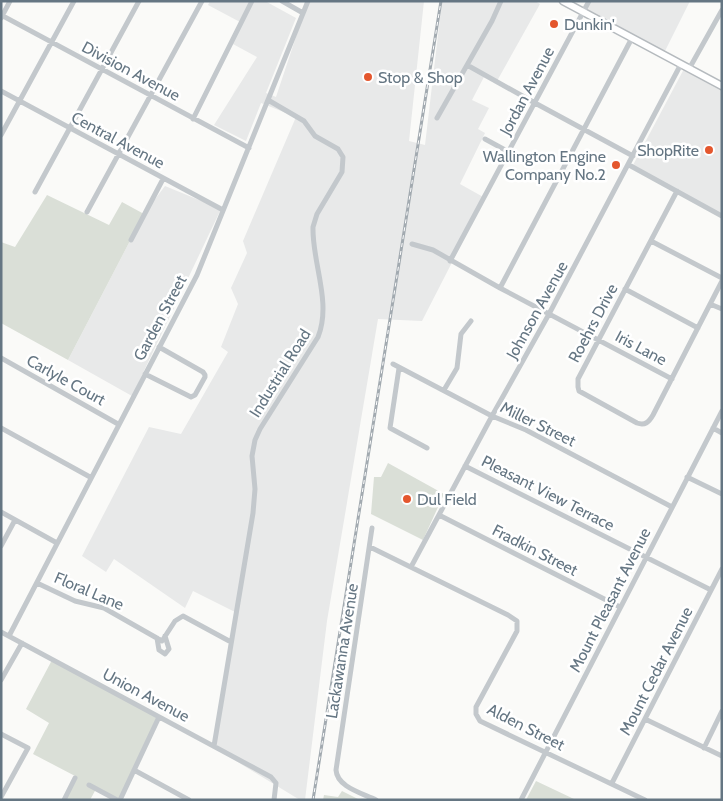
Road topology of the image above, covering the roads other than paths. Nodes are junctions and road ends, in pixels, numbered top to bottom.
1 (10, 1) edge
2 (74, 1) edge
3 (139, 1) edge
4 (202, 1) edge
5 (252, 1) edge
6 (282, 1) edge
7 (308, 1) edge
8 (501, 1) edge
9 (564, 1) edge
10 (588, 1) edge
11 (722, 10) edge
12 (583, 11) junction
13 (304, 14) junction
14 (2, 17) edge
15 (632, 38) junction
16 (52, 43) junction
17 (681, 64) junction
18 (467, 65) junction
19 (102, 69) junction
20 (689, 69) junction
21 (722, 86) edge
22 (1, 91) edge
23 (151, 97) junction
24 (268, 100) junction
25 (20, 101) junction
26 (534, 103) junction
27 (437, 118) dead end
28 (193, 119) junction
29 (69, 128) junction
30 (584, 130) junction
31 (1, 135) edge
32 (486, 139) dead end
33 (249, 148) junction
34 (509, 152) junction
35 (119, 154) junction
36 (633, 156) junction
37 (629, 165) junction
38 (163, 179) junction
39 (677, 191) junction
40 (35, 192) dead end
41 (223, 210) junction
42 (87, 212) dead end
43 (722, 216) edge
44 (131, 240) dead end
45 (651, 241) junction
46 (412, 244) dead end
47 (450, 261) junction
48 (722, 280) edge
49 (500, 288) junction
50 (625, 289) junction
51 (710, 304) junction
52 (722, 309) edge
53 (550, 314) junction
54 (471, 321) dead end
55 (698, 328) junction
56 (599, 339) junction
57 (159, 347) junction
58 (1, 358) edge
59 (393, 364) dead end
60 (399, 368) junction
61 (145, 374) junction
62 (672, 379) junction
63 (444, 390) junction
64 (722, 412) edge
65 (492, 416) junction
66 (118, 424) junction
67 (1, 428) edge
68 (713, 428) junction
69 (722, 433) edge
70 (427, 448) dead end
71 (465, 466) junction
72 (90, 477) junction
73 (688, 477) junction
74 (722, 494) edge
75 (672, 507) junction
76 (1, 512) edge
77 (439, 515) junction
78 (15, 520) junction
79 (372, 528) dead end
80 (56, 543) junction
81 (1, 546) edge
82 (370, 547) junction
83 (646, 556) junction
84 (411, 567) junction
85 (722, 569) edge
86 (36, 583) junction
87 (711, 590) junction
88 (620, 607) junction
89 (1, 632) edge
90 (9, 636) junction
91 (165, 636) junction
92 (157, 638) junction
93 (231, 642) junction
94 (22, 643) junction
95 (1, 680) edge
96 (722, 712) edge
97 (160, 717) junction
98 (645, 719) junction
99 (1, 734) edge
100 (214, 746) junction
101 (704, 748) junction
102 (545, 752) junction
103 (722, 756) edge
104 (134, 770) junction
105 (75, 778) dead end
106 (612, 784) junction
107 (89, 785) dead end
108 (1, 798) edge
109 (64, 800) edge
110 (118, 800) edge
111 (189, 800) edge
112 (274, 800) edge
113 (376, 800) edge
114 (521, 800) edge
115 (645, 800) edge

1 - 14 street
2 - 16 street
3 - 19 street
4 - 23 street
5 - 28 street
6 - 13 street
7 - 13 street, Garden Street
8 - 18 street
9 - 12 main road
10 - 12 street, Jordan Avenue
11 - 20 street
12 - 15 main road
12 - 26 street, Jordan Avenue
13 - 24 street, Garden Street
14 - 16 street, Division Avenue
15 - 17 main road
15 - 30 street
16 - 19 street, Division Avenue
16 - 25 street
17 - 20 main road
17 - 36 street, Johnson Avenue
18 - 26 street
18 - 27 street
19 - 23 street, Division Avenue
19 - 29 street
20 - 21 main road
22 - 25 street, Central Avenue
23 - 28 street, Division Avenue
23 - 35 street
24 - 33 street, Garden Street
24 - 93 street, Industrial Road
25 - 29 street, Central Avenue
25 - 31 street
26 - 30 street
26 - 34 street, Jordan Avenue
28 - 33 street, Division Avenue
29 - 35 street, Central Avenue
29 - 40 street
30 - 36 street
30 - 49 street
32 - 34 street
33 - 41 street, Garden Street
34 - 47 street, Jordan Avenue
35 - 38 street, Central Avenue
35 - 42 street
36 - 37 street, Johnson Avenue
37 - 39 street
37 - 53 street, Johnson Avenue
38 - 41 street, Central Avenue
38 - 44 street
39 - 43 street
39 - 45 street, Roehrs Drive
41 - 57 street, Garden Street
45 - 48 street
45 - 50 street, Roehrs Drive
46 - 47 street, Iris Lane
47 - 49 street, Iris Lane
48 - 51 street, Roehrs Drive
49 - 53 street, Iris Lane
50 - 55 street
50 - 56 street, Roehrs Drive
51 - 52 street
51 - 55 street, Roehrs Drive
53 - 56 street, Iris Lane
53 - 65 street, Johnson Avenue
54 - 63 street
55 - 62 street, Roehrs Drive
56 - 62 street, Iris Lane
56 - 62 street, Roehrs Drive
57 - 61 street, Garden Street
57 - 61 street
58 - 66 street, Carlyle Court
59 - 60 street, Miller Street
60 - 63 street, Miller Street
60 - 70 street
61 - 66 street, Garden Street
63 - 65 street, Miller Street
64 - 68 street, Mount Pleasant Avenue
65 - 71 street, Johnson Avenue
65 - 75 street, Miller Street
66 - 72 street, Garden Street
67 - 72 street
68 - 69 street
68 - 73 street, Mount Pleasant Avenue
71 - 77 street, Johnson Avenue
71 - 83 street, Pleasant View Terrace
72 - 80 street, Garden Street
73 - 74 street
73 - 75 street, Mount Pleasant Avenue
75 - 83 street, Mount Pleasant Avenue
76 - 78 street
77 - 84 street, Johnson Avenue
77 - 88 street, Fradkin Street
78 - 80 street
78 - 81 street
79 - 82 street, Lackawanna Avenue
80 - 86 street, Garden Street
82 - 84 street, Alden Street
82 - 113 street, Lackawanna Avenue
83 - 87 street, Pleasant View Terrace
83 - 88 street, Mount Pleasant Avenue
84 - 102 street, Alden Street
85 - 87 street, Mount Cedar Avenue
86 - 90 street, Garden Street
86 - 92 street, Floral Lane
87 - 98 street, Mount Cedar Avenue
88 - 102 street, Mount Pleasant Avenue
89 - 90 street, Union Avenue
90 - 94 street, Union Avenue
91 - 92 street
91 - 92 street, Floral Lane
91 - 93 street, Floral Lane
93 - 100 street, Industrial Road
94 - 95 street
94 - 97 street, Union Avenue
96 - 101 street
97 - 100 street, Union Avenue
97 - 104 street
98 - 101 street
98 - 106 street, Mount Cedar Avenue
99 - 108 street
100 - 112 street, Union Avenue
101 - 103 street
102 - 106 street, Alden Street
102 - 114 street, Mount Pleasant Avenue
104 - 110 street
104 - 111 street
105 - 109 street
106 - 115 street, Alden Street
107 - 110 street

